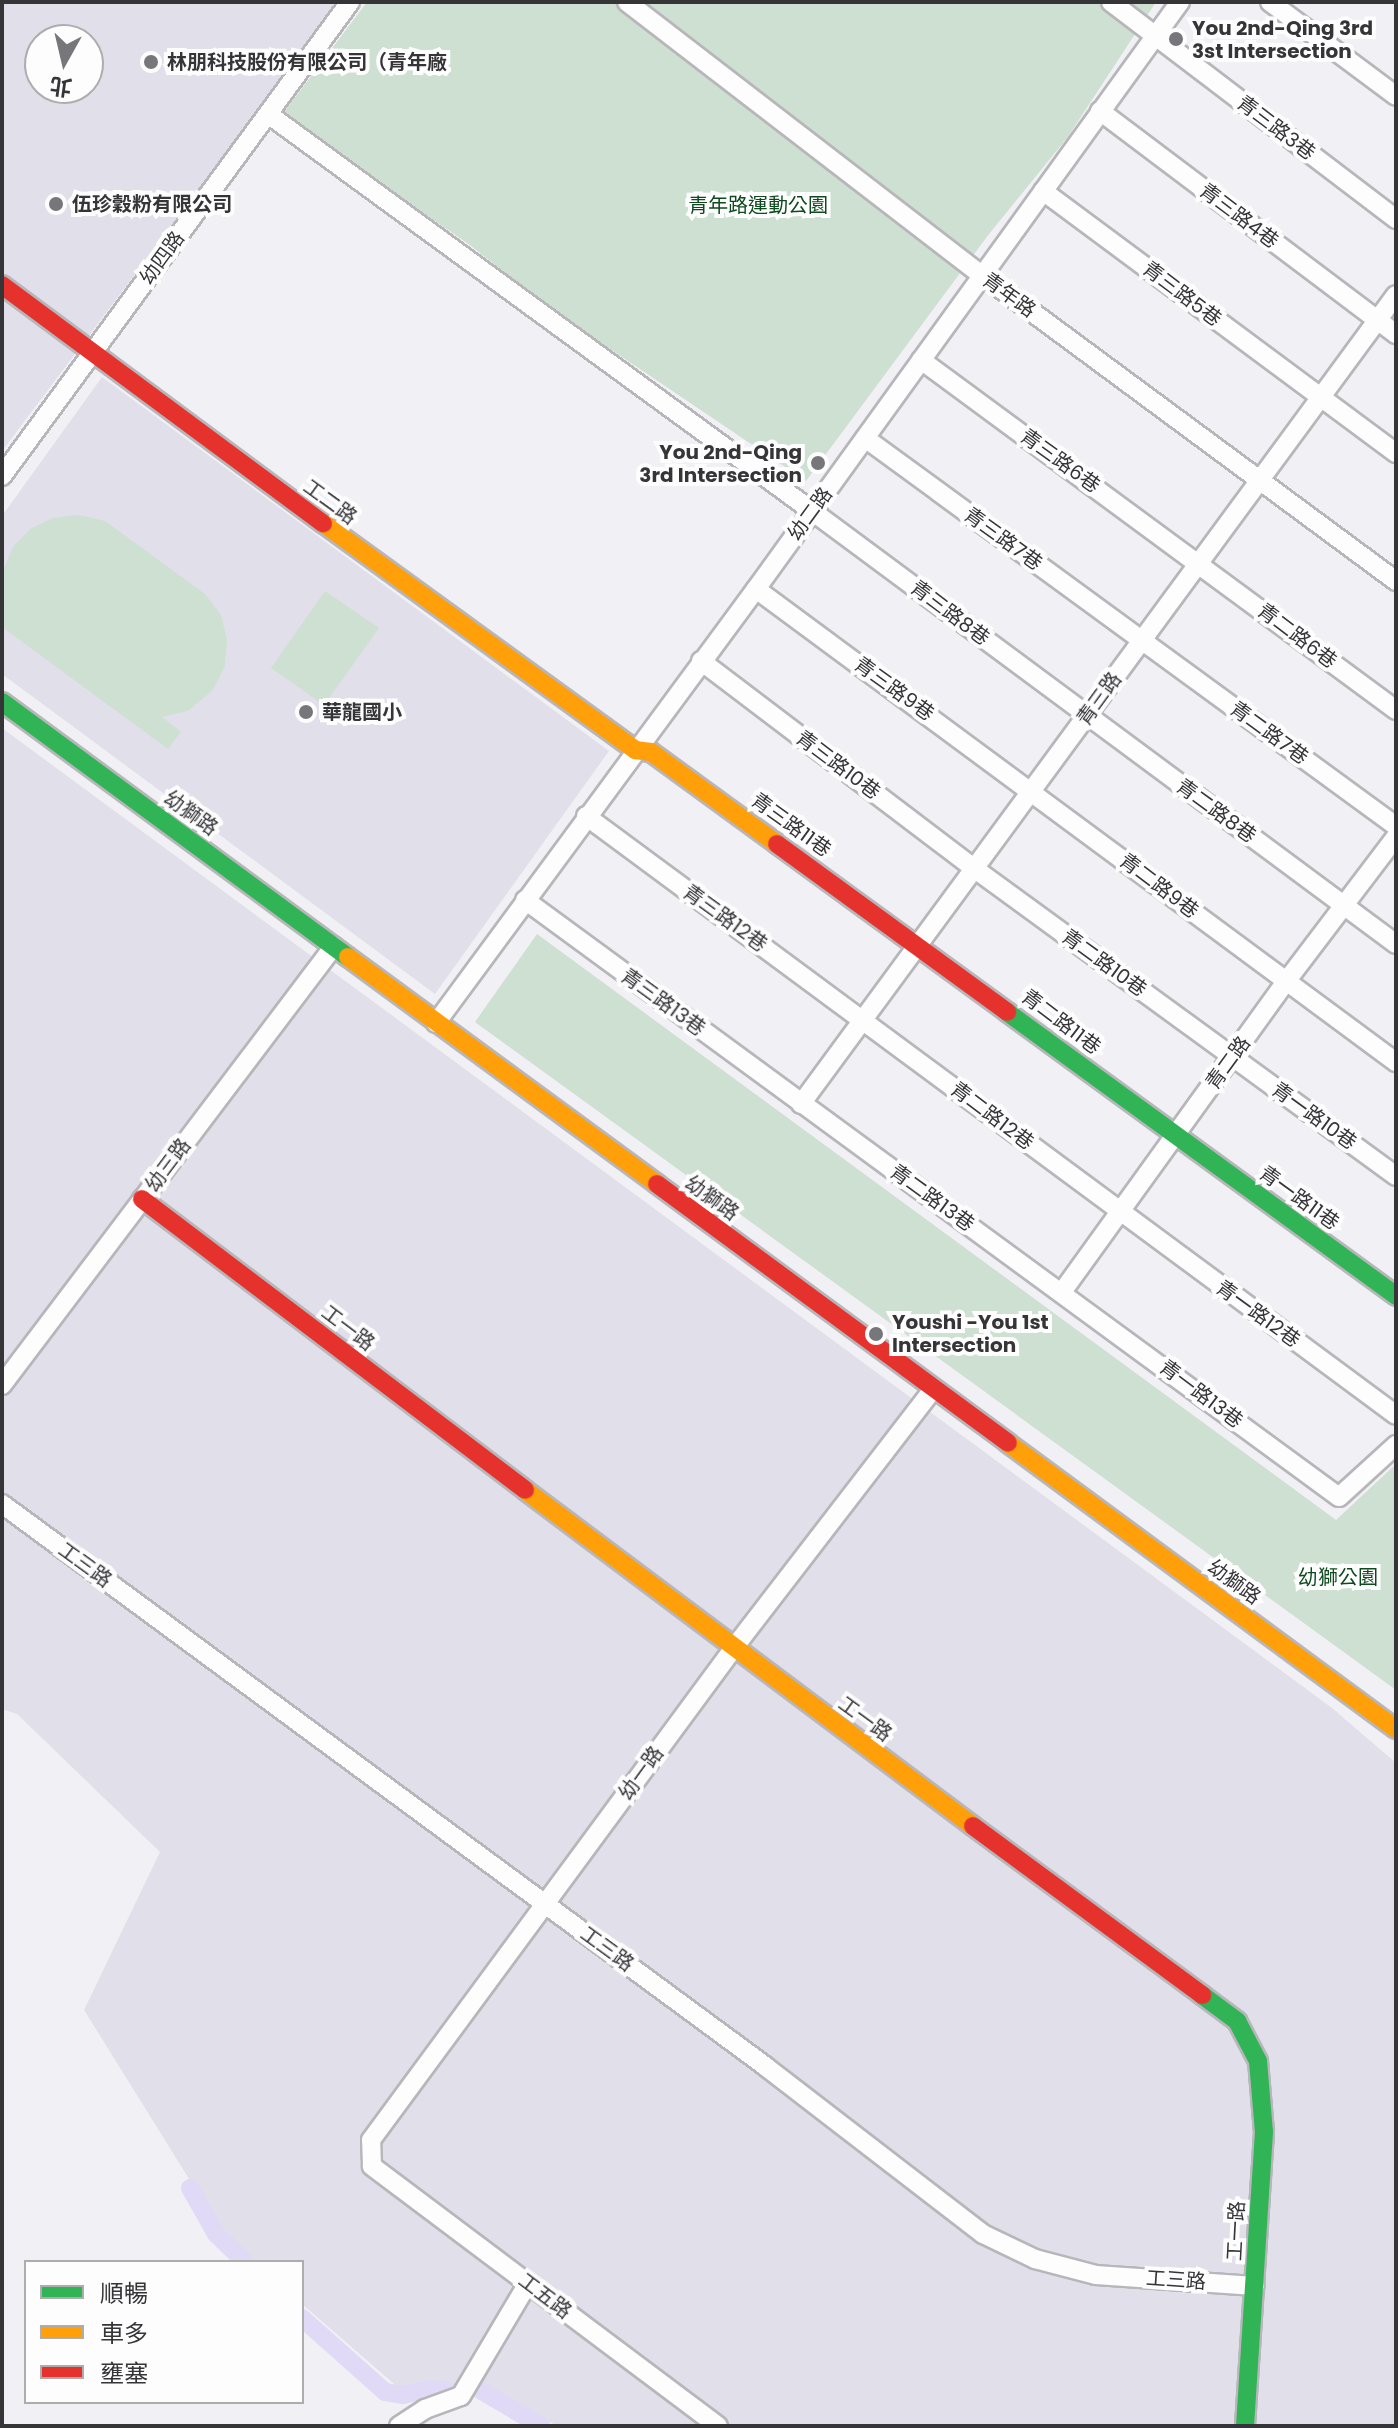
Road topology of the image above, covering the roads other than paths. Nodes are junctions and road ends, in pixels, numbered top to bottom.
1 (350, 2) edge
2 (627, 2) edge
3 (1111, 2) edge
4 (1180, 2) edge
5 (1270, 2) edge
6 (1155, 37) junction
7 (1396, 96) edge
8 (1100, 111) junction
9 (268, 114) junction
10 (1043, 191) junction
11 (1396, 219) edge
12 (982, 275) junction
13 (2, 285) edge
14 (1396, 295) edge
15 (1378, 321) junction
16 (1396, 334) edge
17 (91, 354) junction
18 (921, 360) junction
19 (1321, 398) junction
20 (865, 438) junction
21 (1396, 453) edge
22 (2, 476) edge
23 (1258, 478) junction
24 (812, 511) junction
25 (1199, 562) junction
26 (1396, 581) edge
27 (756, 589) junction
28 (1142, 640) junction
29 (701, 661) junction
30 (2, 702) edge
31 (1396, 710) edge
32 (1087, 716) junction
33 (635, 750) junction
34 (1033, 790) junction
35 (586, 816) junction
36 (1396, 826) edge
37 (1396, 837) edge
38 (975, 869) junction
39 (525, 900) junction
40 (1344, 906) junction
41 (1396, 944) edge
42 (919, 945) junction
43 (334, 946) junction
44 (1285, 983) junction
45 (864, 1020) junction
46 (436, 1023) junction
47 (1233, 1057) junction
48 (1396, 1062) edge
49 (801, 1104) junction
50 (1176, 1136) junction
51 (1396, 1176) edge
52 (142, 1199) junction
53 (1120, 1213) junction
54 (1062, 1292) junction
55 (1396, 1296) edge
56 (2, 1385) edge
57 (933, 1389) junction
58 (1396, 1415) edge
59 (1396, 1445) edge
60 (2, 1504) edge
61 (733, 1649) junction
62 (1396, 1729) edge
63 (545, 1903) junction
64 (372, 2166) joint
65 (528, 2283) junction
66 (1255, 2286) junction
67 (399, 2426) edge
68 (718, 2426) edge
69 (1245, 2426) edge

1 - 9 street, 幼四路
2 - 12 street, 青年路
3 - 6 street, 青三路3巷
4 - 6 street, 幼二路
5 - 7 street
6 - 8 street, 幼二路
6 - 11 street, 青三路3巷
8 - 10 street, 幼二路
8 - 15 street, 青三路4巷
9 - 17 street, 幼四路
9 - 24 street, 青三路8巷
10 - 12 street, 幼二路
10 - 19 street, 青三路5巷
12 - 18 street, 幼二路
12 - 23 street, 青年路
13 - 17 street, 工二路
14 - 15 street, 青三路
15 - 16 street, 青三路4巷
15 - 19 street, 青三路
17 - 22 street, 幼四路
17 - 33 street, 工二路
18 - 20 street, 幼二路
18 - 25 street, 青三路6巷
19 - 21 street, 青三路5巷
19 - 23 street, 青三路
20 - 24 street, 幼二路
20 - 28 street, 青三路7巷
23 - 25 street, 青三路
23 - 26 street, 青年路
24 - 27 street, 幼二路
24 - 32 street, 青三路8巷
25 - 28 street, 青三路
25 - 31 street, 青二路6巷
27 - 29 street, 幼二路
27 - 34 street, 青三路9巷
28 - 32 street, 青三路
28 - 36 street, 青二路7巷
29 - 33 street, 幼二路
29 - 38 street, 青三路10巷
30 - 43 street, 幼獅路
32 - 34 street, 青三路
32 - 40 street, 青二路8巷
33 - 35 street, 幼二路
33 - 42 street, 青三路11巷
34 - 38 street, 青三路
34 - 44 street, 青二路9巷
35 - 39 street, 幼二路
35 - 45 street, 青三路12巷
37 - 40 street, 青二路
38 - 42 street, 青三路
38 - 47 street, 青二路10巷
39 - 46 street, 幼二路
39 - 49 street, 青三路13巷
40 - 41 street, 青二路8巷
40 - 44 street, 青二路
42 - 45 street, 青三路
42 - 50 street, 青二路11巷
43 - 46 street, 幼獅路
43 - 52 street, 幼三路
44 - 47 street, 青二路
44 - 48 street, 青二路9巷
45 - 49 street, 青三路
45 - 53 street, 青二路12巷
46 - 57 street, 幼獅路
47 - 50 street, 青二路
47 - 51 street, 青一路10巷
49 - 54 street, 青二路13巷
50 - 53 street, 青二路
50 - 55 street, 青一路11巷
52 - 56 street, 幼三路
52 - 61 street, 工一路
53 - 54 street, 青二路
53 - 58 street, 青一路12巷
54 - 59 street, 青一路13巷
57 - 61 street, 幼一路
57 - 62 street, 幼獅路
60 - 63 street, 工三路
61 - 63 street, 幼一路
61 - 66 street, 工一路
63 - 64 street, 幼一路
63 - 66 street, 工三路
64 - 65 street, 工五路
65 - 67 street
65 - 68 street, 工五路
66 - 69 street, 工一路

